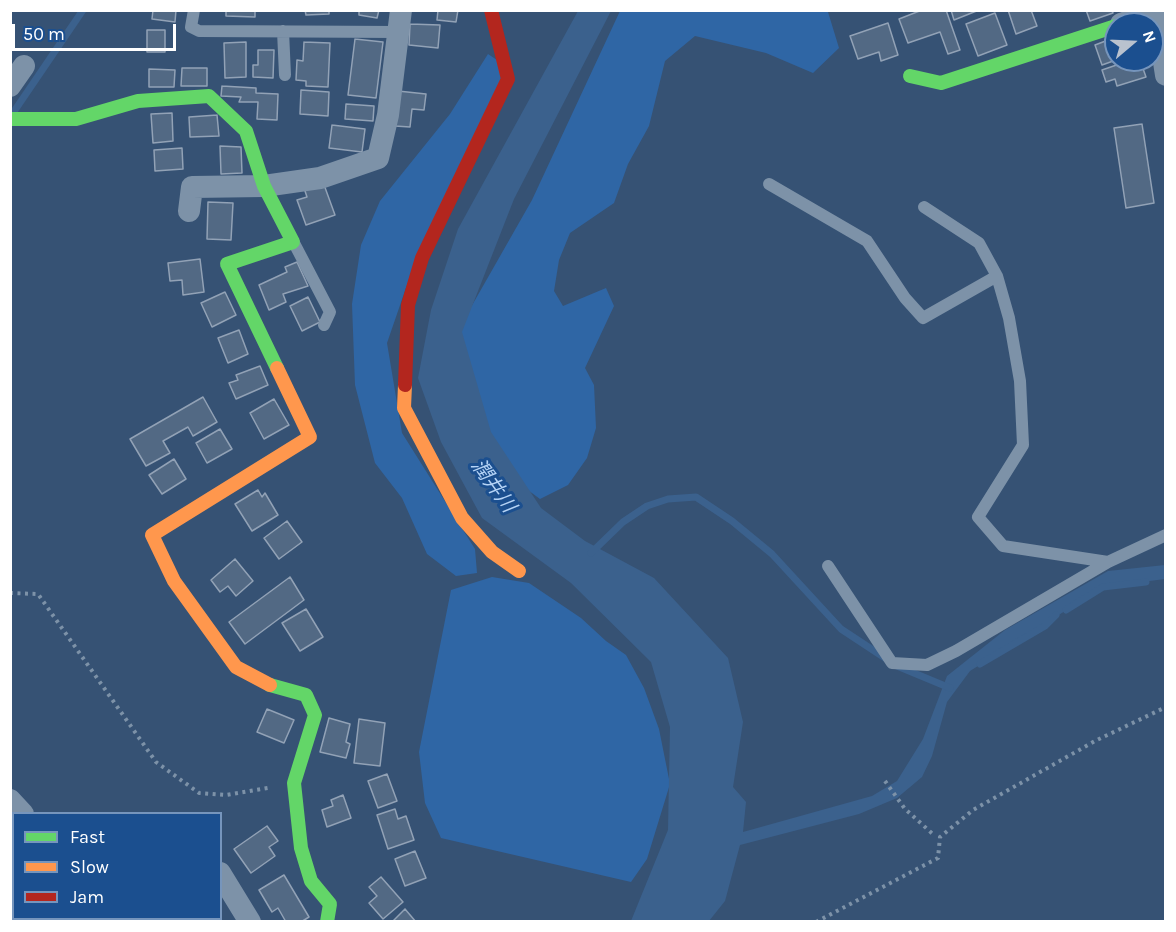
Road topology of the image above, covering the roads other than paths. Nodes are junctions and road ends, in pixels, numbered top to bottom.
1 (194, 10) edge
2 (491, 10) edge
3 (1156, 11) edge
4 (399, 22) edge
5 (1104, 30) edge
6 (283, 31) junction
7 (24, 66) dead end
8 (285, 75) dead end
9 (1166, 75) edge
10 (910, 76) dead end
11 (10, 86) edge
12 (10, 119) edge
13 (769, 184) dead end
14 (264, 186) junction
15 (924, 207) dead end
16 (189, 211) dead end
17 (293, 242) junction
18 (997, 276) junction
19 (324, 325) dead end
20 (1166, 535) edge
21 (1108, 562) junction
22 (828, 566) dead end
23 (519, 571) dead end
24 (10, 800) edge
25 (22, 812) edge
26 (222, 876) edge
27 (250, 921) edge
28 (327, 921) edge

1 - 6 lane
2 - 23 street
3 - 9 street
4 - 6 lane
4 - 14 street
5 - 10 street
6 - 8 lane
7 - 11 street
12 - 14 street
13 - 18 lane
14 - 16 street
14 - 17 street
15 - 18 lane
17 - 19 lane
17 - 28 street
18 - 21 lane
20 - 21 lane
21 - 22 lane
24 - 25 street
26 - 27 street

